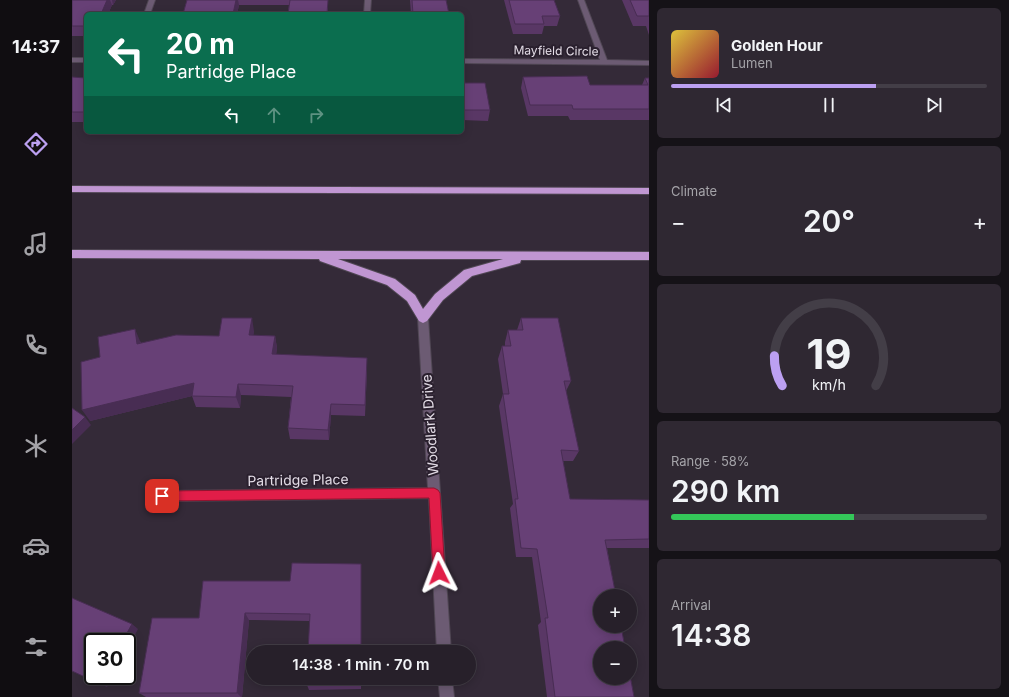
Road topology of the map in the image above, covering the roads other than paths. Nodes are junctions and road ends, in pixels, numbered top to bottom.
1 (152, 0) edge
2 (368, 0) edge
3 (581, 0) edge
4 (148, 12) edge
5 (367, 12) edge
6 (72, 60) edge
7 (84, 60) edge
8 (464, 61) edge
9 (604, 62) junction
10 (649, 63) edge
11 (72, 188) edge
12 (649, 191) edge
13 (72, 254) edge
14 (316, 255) junction
15 (532, 256) junction
16 (649, 256) edge
17 (423, 318) junction
18 (434, 493) junction
19 (162, 496) dead end
20 (444, 645) edge
21 (445, 685) edge
22 (446, 697) edge

1 - 4 street
2 - 5 street
3 - 9 street
6 - 7 street
8 - 9 street, Mayfield Circle
9 - 10 street, Mayfield Circle
11 - 12 highway
13 - 14 highway
14 - 15 highway
14 - 17 highway
15 - 16 highway
15 - 17 highway
17 - 18 street, Woodlark Drive
18 - 19 street, Partridge Place
18 - 20 street, Woodlark Drive
21 - 22 street

